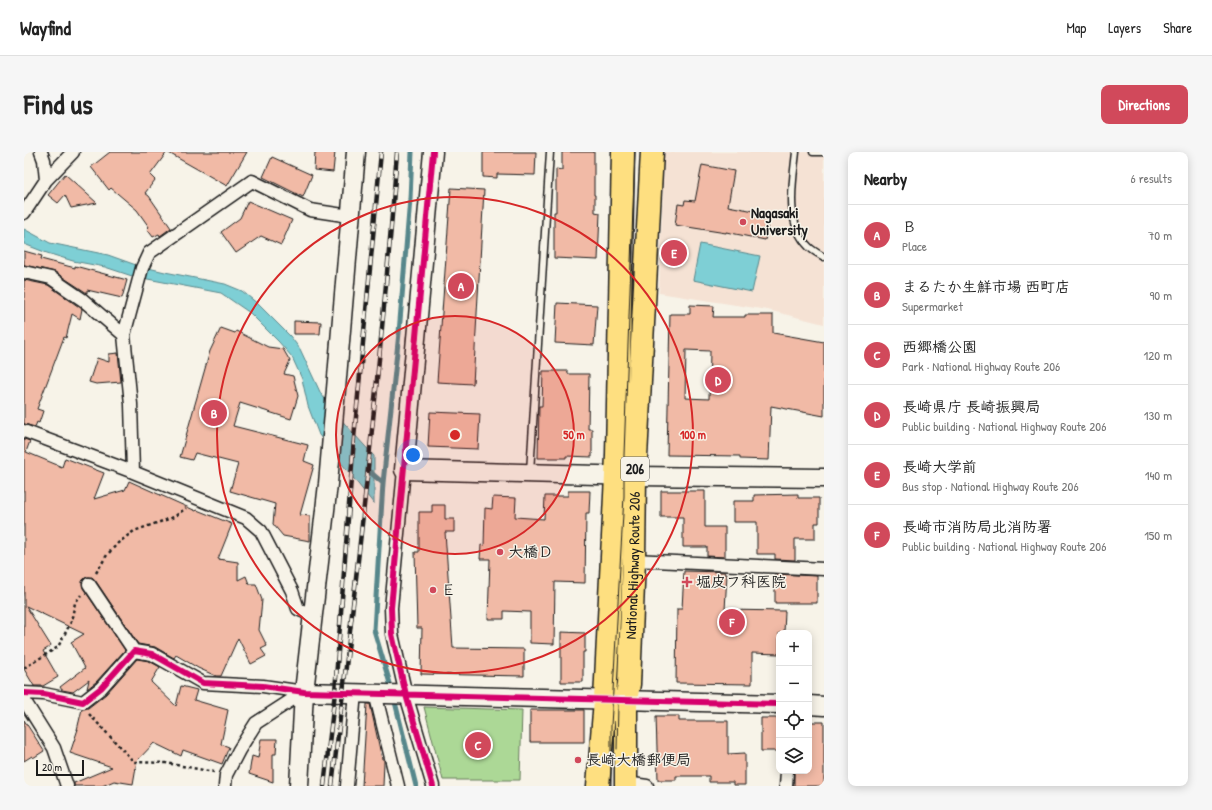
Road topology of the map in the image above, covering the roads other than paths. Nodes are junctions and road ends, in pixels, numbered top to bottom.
1 (41, 152) edge
2 (73, 152) edge
3 (356, 152) edge
4 (433, 152) edge
5 (550, 152) edge
6 (624, 152) edge
7 (652, 152) edge
8 (796, 152) edge
9 (813, 152) edge
10 (824, 152) edge
11 (46, 180) junction
12 (24, 212) edge
13 (350, 216) junction
14 (824, 257) edge
15 (24, 272) edge
16 (124, 335) junction
17 (24, 431) edge
18 (404, 470) junction
19 (133, 472) junction
20 (530, 473) junction
21 (625, 476) junction
22 (824, 478) edge
23 (634, 560) junction
24 (824, 569) edge
25 (89, 584) road end
26 (312, 615) junction
27 (134, 651) junction
28 (304, 692) junction
29 (355, 692) junction
30 (378, 693) junction
31 (24, 694) edge
32 (405, 695) junction
33 (24, 700) edge
34 (615, 700) junction
35 (776, 704) edge
36 (812, 705) edge
37 (824, 706) edge
38 (787, 774) edge
39 (226, 780) edge
40 (633, 785) edge
41 (67, 786) edge
42 (299, 786) edge
43 (347, 786) edge
44 (398, 786) edge
45 (433, 786) edge
46 (598, 786) edge
47 (786, 786) edge

1 - 11 street
2 - 11 street
3 - 13 street
4 - 18 street
5 - 20 lane
6 - 21 highway, National Highway Route 206 / 206
7 - 21 highway, National Highway Route 206 / 206
8 - 14 lane
9 - 10 lane
11 - 12 street
13 - 16 street
13 - 26 street
15 - 16 street
16 - 19 street
17 - 19 street
18 - 20 street
18 - 32 street
19 - 26 street
20 - 21 street
21 - 22 street
21 - 23 highway, National Highway Route 206 / 206
21 - 34 highway, National Highway Route 206 / 206
23 - 24 street
23 - 34 highway, National Highway Route 206 / 206
25 - 27 street
26 - 28 street
27 - 28 street
27 - 31 street
28 - 29 street
28 - 39 street
28 - 42 street
29 - 30 street
29 - 43 street
30 - 32 street
30 - 44 street
32 - 34 street
32 - 45 street
33 - 41 street
34 - 35 street
34 - 40 highway, National Highway Route 206 / 206
34 - 46 highway, National Highway Route 206 / 206
36 - 37 street
38 - 47 street

